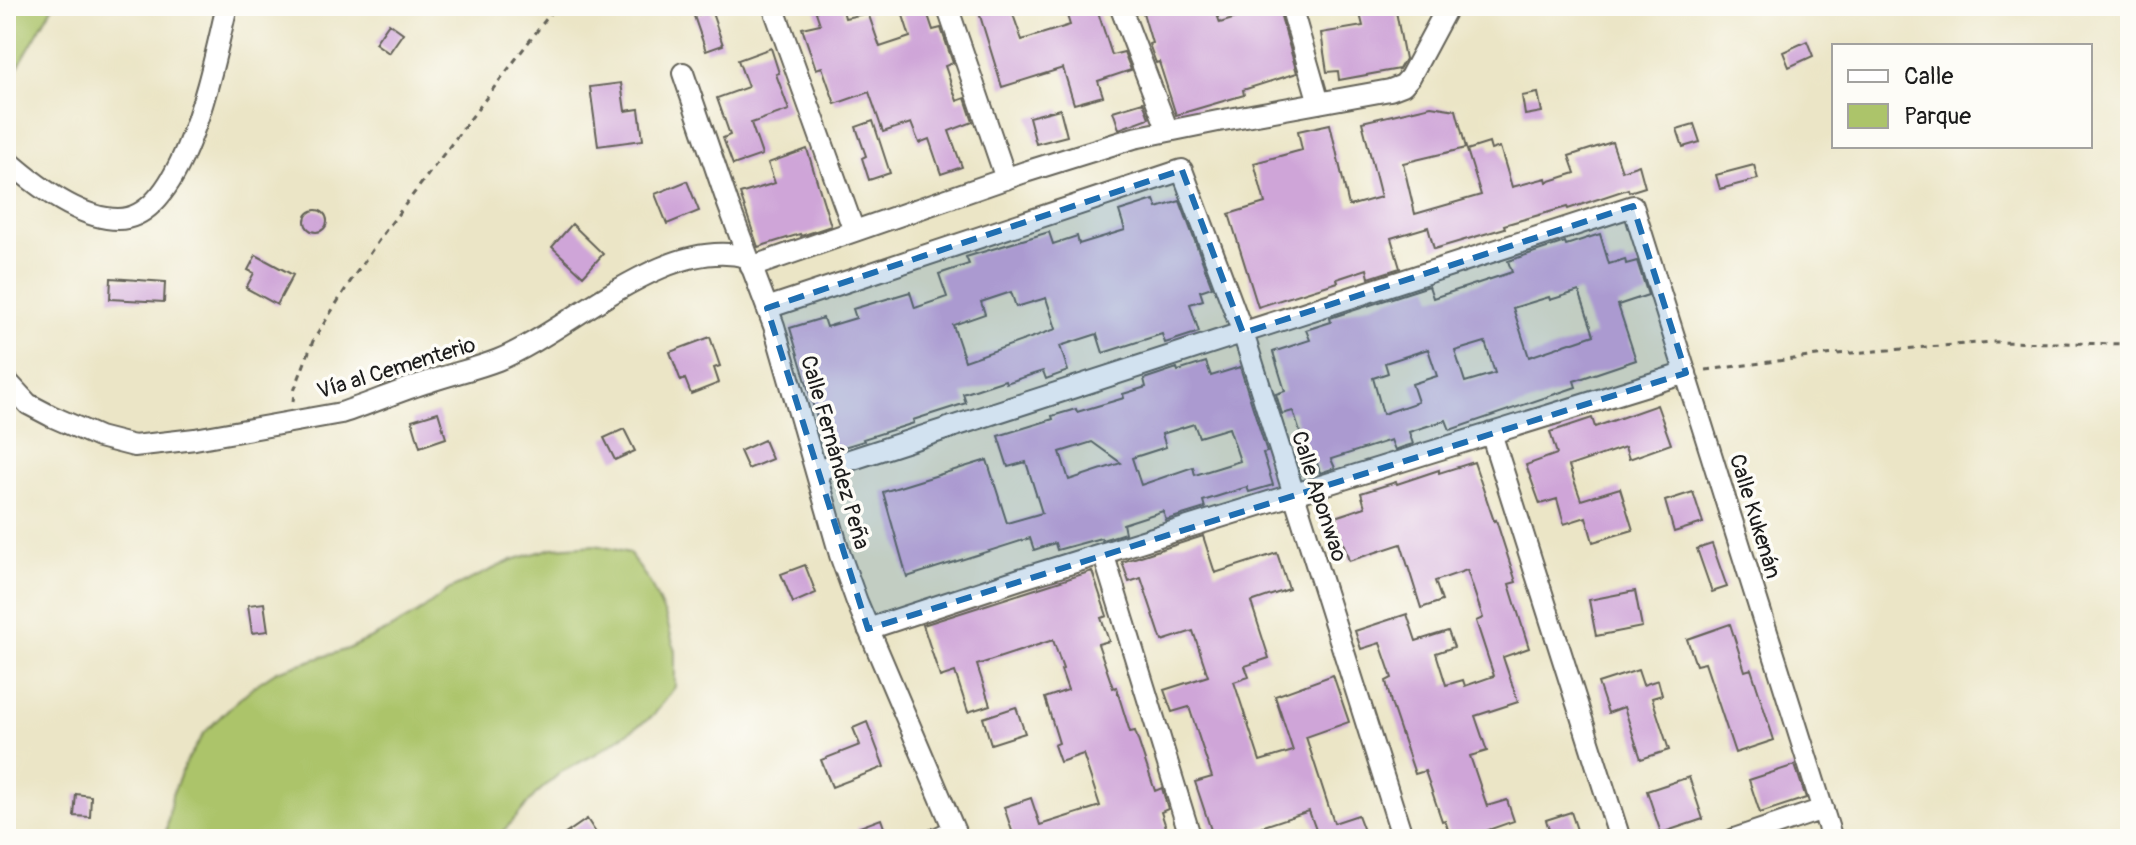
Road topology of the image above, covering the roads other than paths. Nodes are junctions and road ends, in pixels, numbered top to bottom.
1 (227, 6) edge
2 (773, 6) edge
3 (947, 6) edge
4 (1120, 6) edge
5 (1291, 6) edge
6 (1448, 6) edge
7 (683, 73) dead end
8 (1319, 103) junction
9 (1168, 131) junction
10 (6, 159) edge
11 (1006, 179) junction
12 (854, 231) junction
13 (749, 262) junction
14 (767, 308) junction
15 (1243, 333) junction
16 (1686, 373) junction
17 (6, 380) edge
18 (1491, 433) junction
19 (816, 471) junction
20 (1294, 494) junction
21 (1103, 553) junction
22 (868, 629) junction
23 (1823, 809) junction
24 (956, 834) edge
25 (935, 839) edge
26 (1191, 839) edge
27 (1403, 839) edge
28 (1620, 839) edge
29 (1734, 839) edge
30 (1832, 839) edge

1 - 10 street
2 - 12 street
3 - 11 street
4 - 9 street
5 - 8 street
6 - 8 street
7 - 13 street, Calle Fernández Peña
8 - 9 street
9 - 11 street
11 - 12 street
12 - 13 street
13 - 14 street, Calle Fernández Peña
13 - 17 street, Vía al Cementerio
14 - 15 street, Calle Aponwao
14 - 19 street, Calle Fernández Peña
15 - 16 street, Calle Kukenán
15 - 19 street
15 - 20 street, Calle Aponwao
16 - 18 street
16 - 23 street, Calle Kukenán
18 - 20 street
18 - 28 street
19 - 22 street, Calle Fernández Peña
20 - 21 street
20 - 27 street, Calle Aponwao
21 - 22 street
21 - 26 street
22 - 24 street, Calle Fernández Peña
23 - 29 street
23 - 30 street, Calle Kukenán
24 - 25 street

